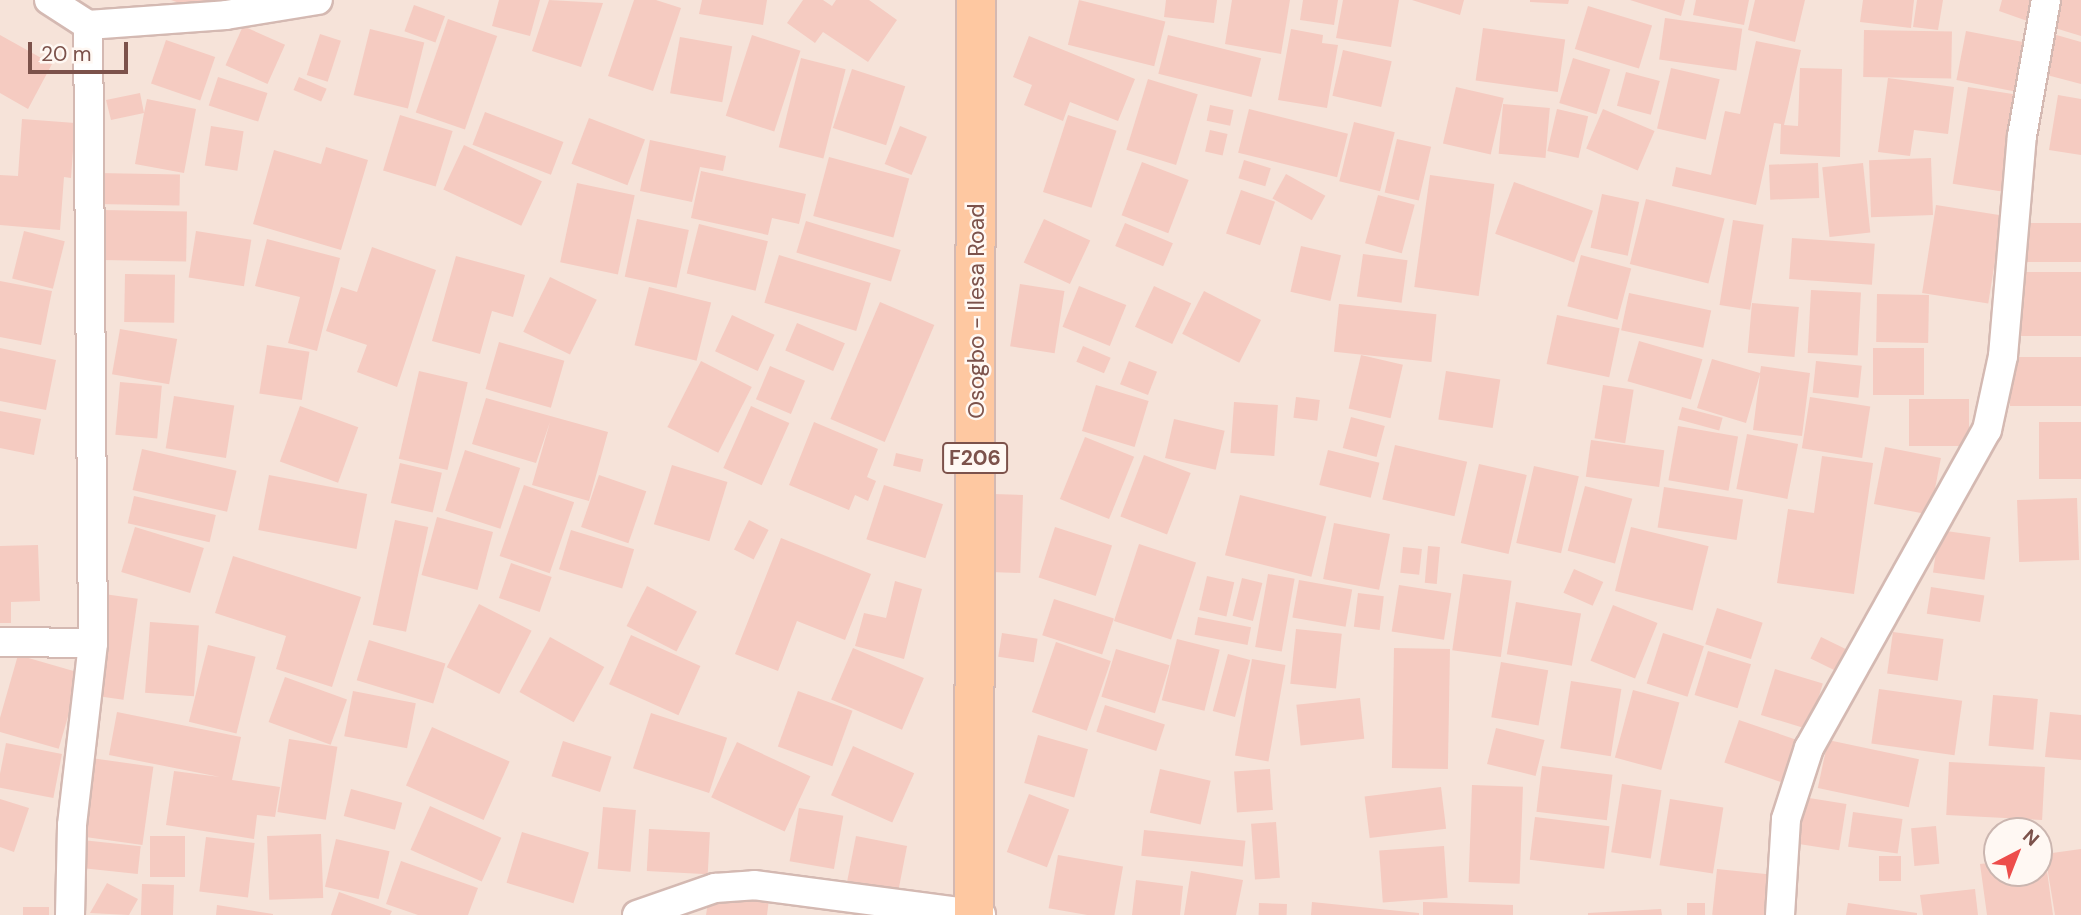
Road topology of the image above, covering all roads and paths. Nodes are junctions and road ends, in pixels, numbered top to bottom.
1 (48, 0) edge
2 (318, 0) edge
3 (976, 0) edge
4 (2046, 0) edge
5 (88, 25) junction
6 (0, 642) edge
7 (93, 643) junction
8 (70, 915) edge
9 (637, 915) edge
10 (976, 915) edge
11 (1780, 915) edge

1 - 5 street
2 - 5 street
3 - 10 main road, Osogbo - Ilesa Road / F206
4 - 11 street
5 - 7 street
6 - 7 street
7 - 8 street
9 - 10 street

